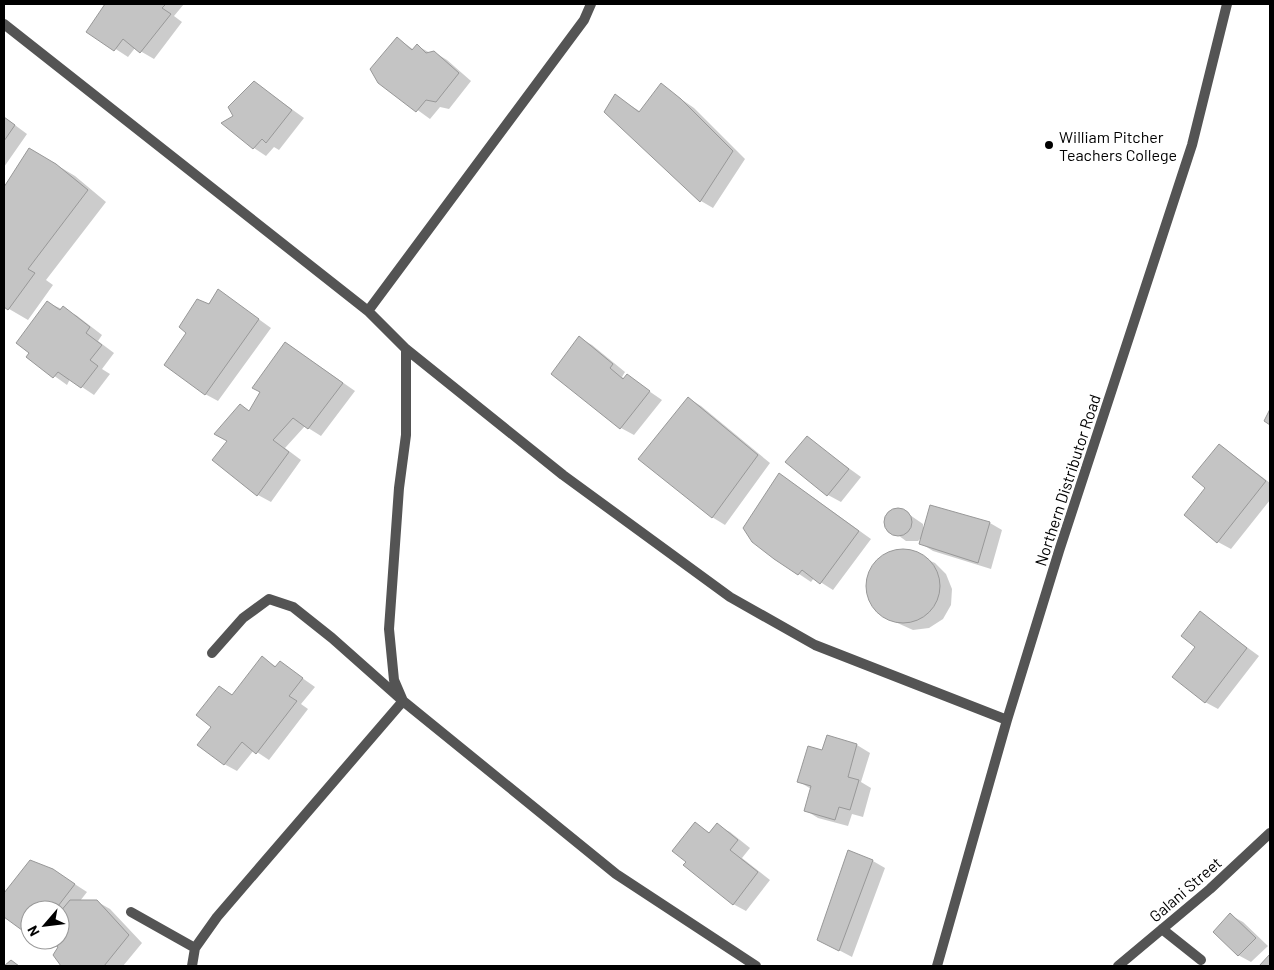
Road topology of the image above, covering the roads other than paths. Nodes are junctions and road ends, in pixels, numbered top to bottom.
1 (591, 4) edge
2 (1227, 4) edge
3 (4, 24) edge
4 (368, 311) junction
5 (406, 349) junction
6 (212, 653) dead end
7 (403, 701) junction
8 (1007, 720) junction
9 (1270, 832) edge
10 (131, 912) dead end
11 (1162, 928) junction
12 (195, 948) junction
13 (1201, 960) dead end
14 (192, 966) edge
15 (756, 966) edge
16 (937, 966) edge
17 (1118, 966) edge

1 - 4 street
2 - 8 street, Northern Distributor Road
3 - 4 street
4 - 5 street
5 - 7 street
5 - 8 street
6 - 7 street
7 - 12 street
7 - 15 street
8 - 16 street, Northern Distributor Road
9 - 11 street, Galani Street
10 - 12 street
11 - 13 street
11 - 17 street, Galani Street
12 - 14 street

